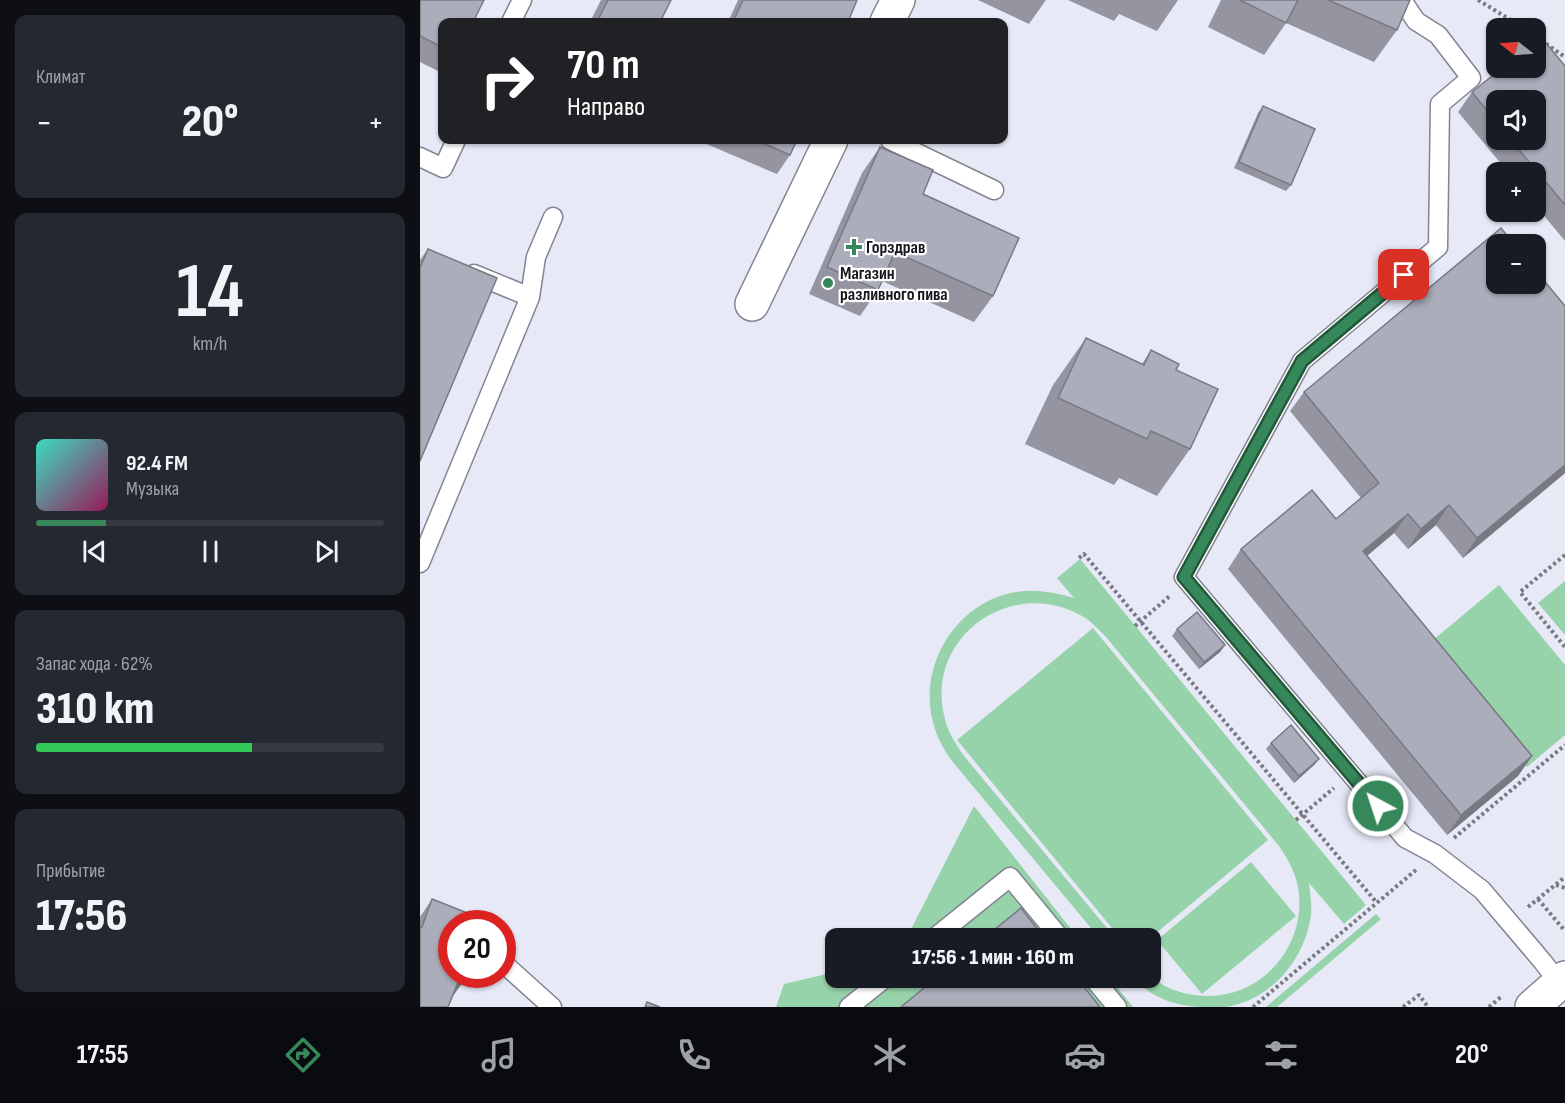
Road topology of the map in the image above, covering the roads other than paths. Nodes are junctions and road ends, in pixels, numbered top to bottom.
1 (898, 0) edge
2 (1402, 0) edge
3 (890, 18) edge
4 (454, 144) edge
5 (829, 144) edge
6 (898, 144) edge
7 (420, 158) edge
8 (994, 190) dead end
9 (553, 217) dead end
10 (453, 265) edge
11 (530, 297) junction
12 (752, 304) dead end
13 (420, 562) edge
14 (947, 928) edge
15 (1052, 928) edge
16 (516, 975) edge
17 (1562, 980) edge
18 (873, 988) edge
19 (1102, 988) edge
20 (552, 1007) edge
21 (849, 1007) edge
22 (1118, 1007) edge
23 (1532, 1007) edge

1 - 3 street
2 - 17 lane
4 - 7 lane
5 - 12 street
6 - 8 lane
9 - 11 lane
10 - 11 lane
11 - 13 lane
14 - 15 lane
16 - 20 lane
17 - 23 street
18 - 21 lane
19 - 22 lane

